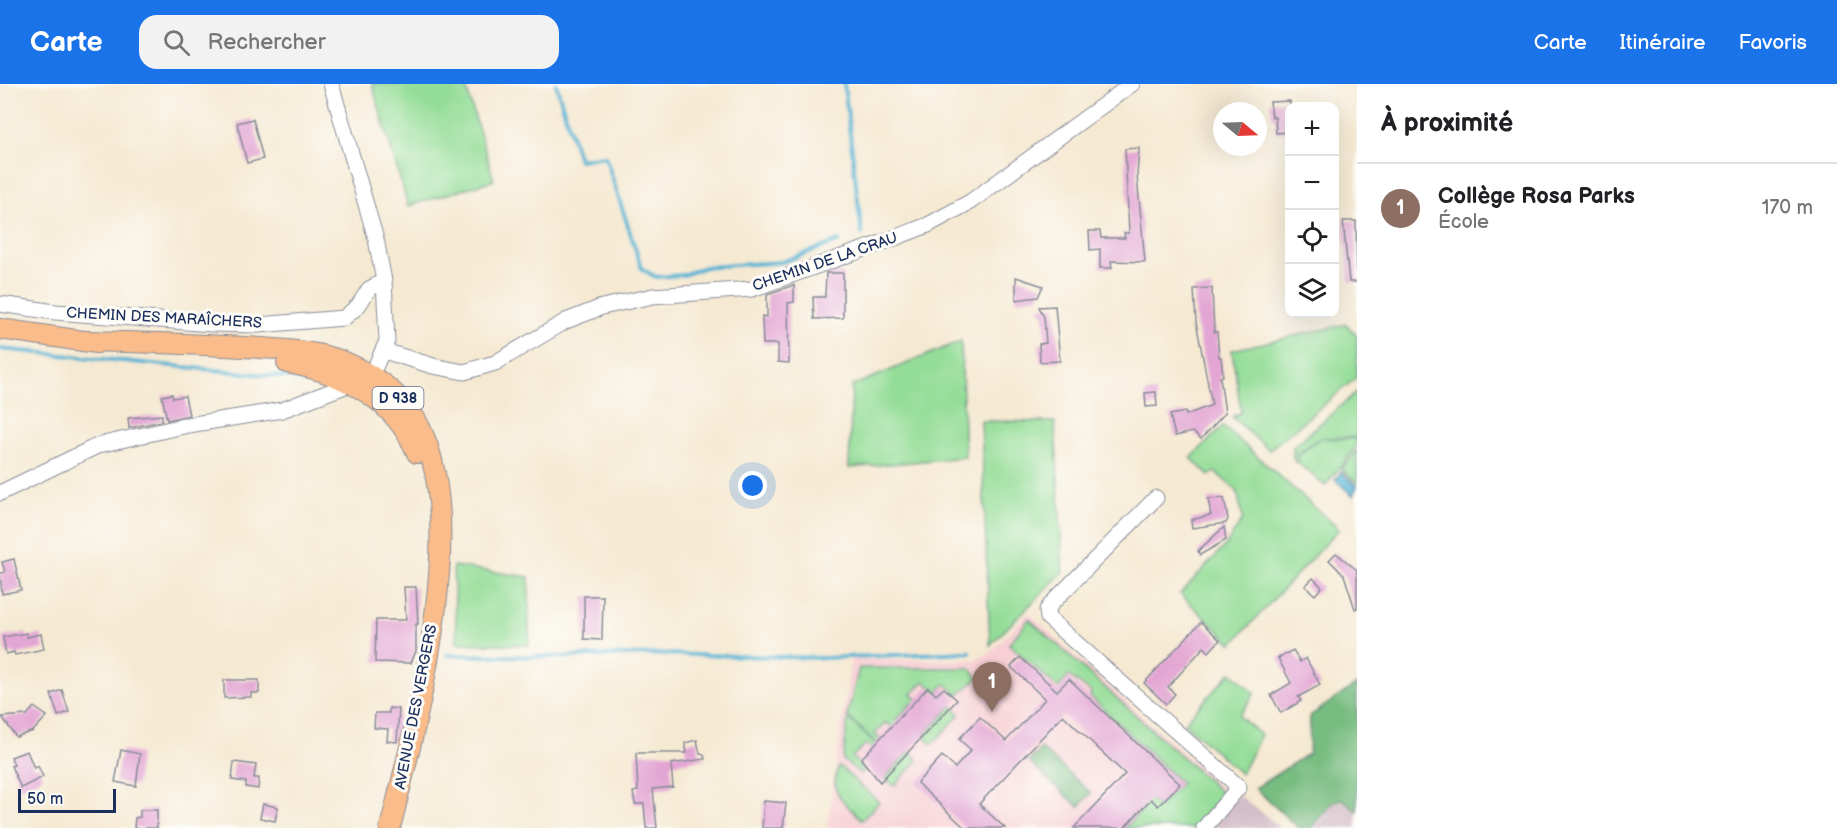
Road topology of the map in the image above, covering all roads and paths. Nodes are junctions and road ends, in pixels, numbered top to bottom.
1 (331, 84) edge
2 (1132, 84) edge
3 (384, 281) junction
4 (0, 304) edge
5 (0, 329) edge
6 (86, 341) junction
7 (384, 351) junction
8 (362, 380) junction
9 (0, 493) edge
10 (1156, 498) dead end
11 (436, 585) junction
12 (390, 828) edge
13 (1204, 828) edge

1 - 3 street
2 - 7 street, CHEMIN DE LA CRAU
3 - 4 street, CHEMIN DES MARAÎCHERS
3 - 7 street
5 - 6 main road, D 938
6 - 8 main road, D 938
6 - 8 main road, D 938
7 - 8 street
8 - 9 street
8 - 11 main road, D 938
8 - 11 main road, D 938
10 - 13 street
11 - 12 main road, AVENUE DES VERGERS / D 938

